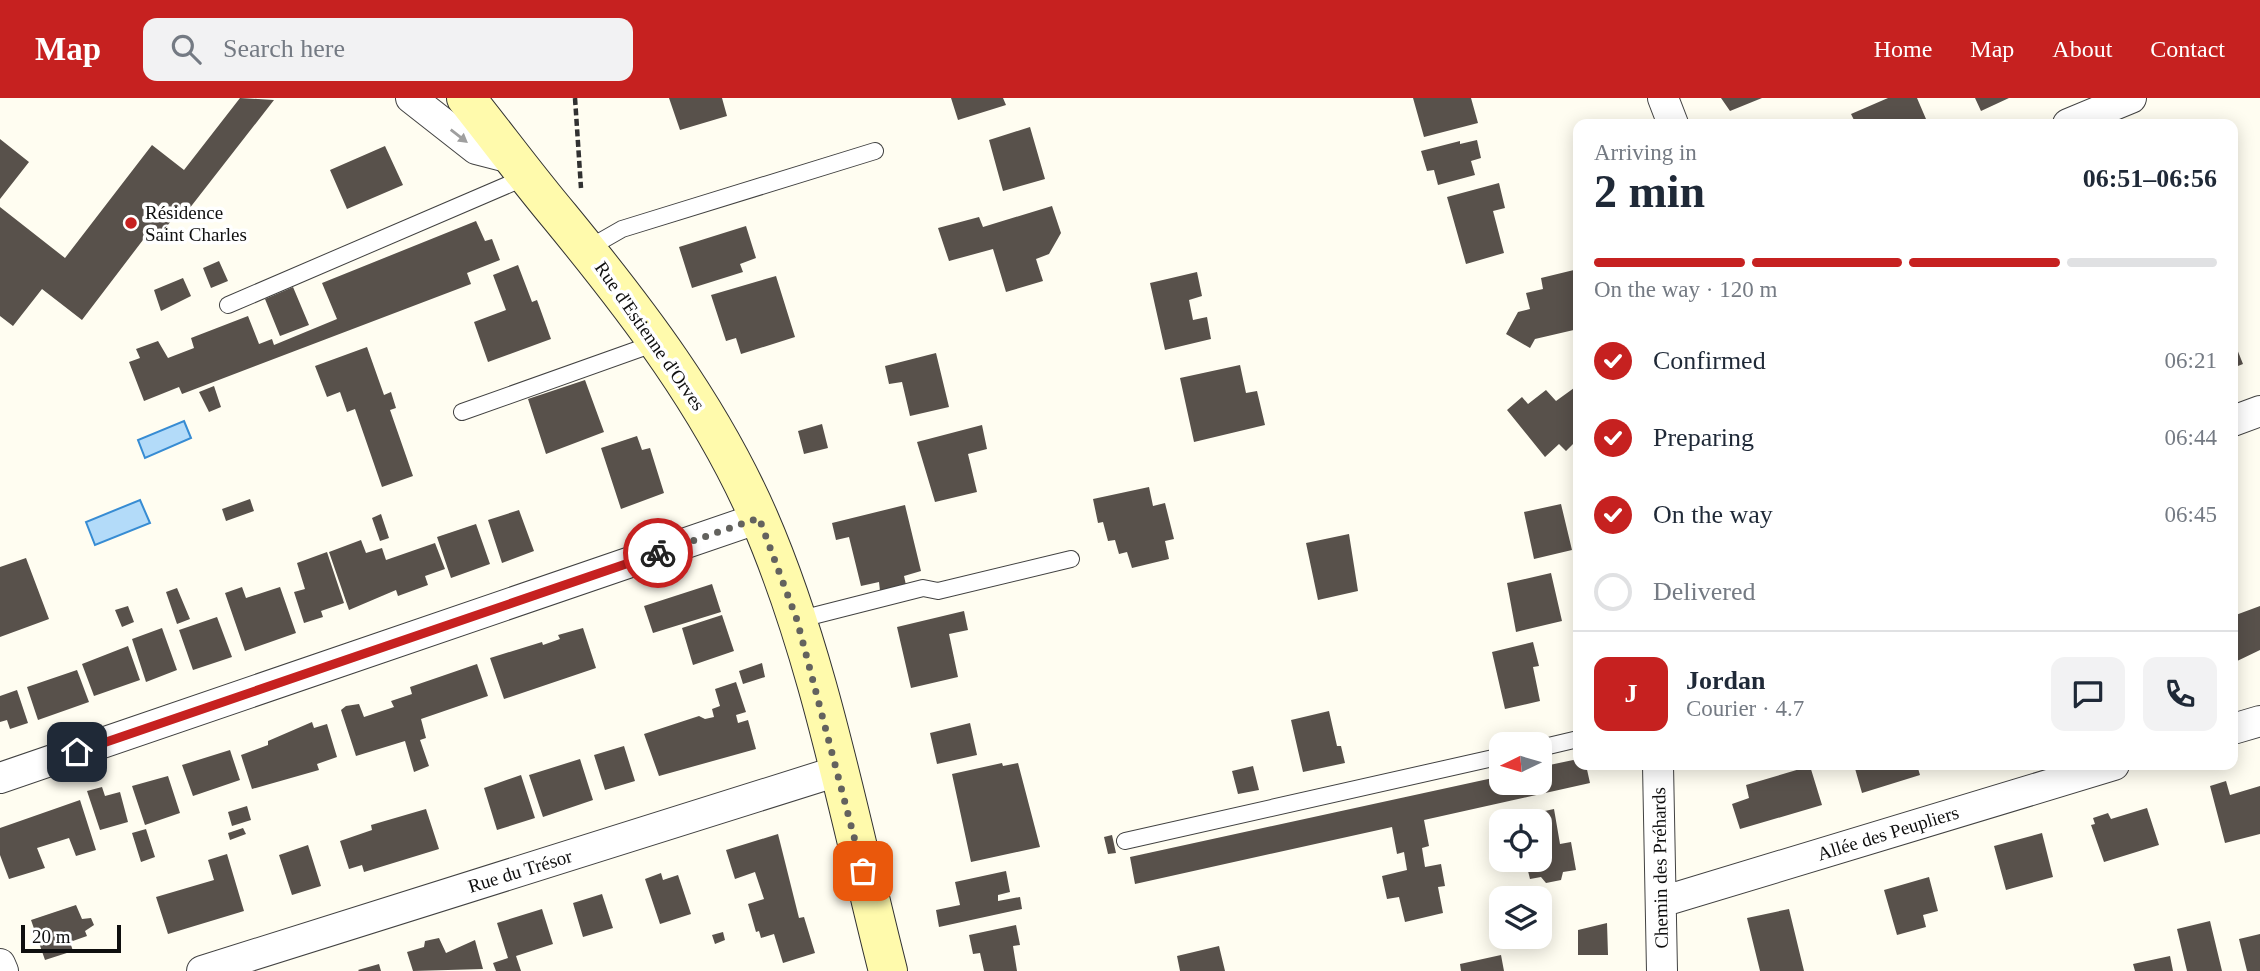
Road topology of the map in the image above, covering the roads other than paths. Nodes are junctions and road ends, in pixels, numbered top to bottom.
1 (411, 98) edge
2 (466, 98) edge
3 (1663, 98) edge
4 (2131, 98) edge
5 (1671, 119) edge
6 (2080, 119) edge
7 (875, 151) dead end
8 (522, 167) junction
9 (587, 249) junction
10 (228, 305) dead end
11 (658, 342) junction
12 (2260, 411) edge
13 (462, 412) dead end
14 (2238, 419) edge
15 (759, 518) junction
16 (1071, 559) dead end
17 (797, 620) junction
18 (2260, 721) edge
19 (2238, 728) edge
20 (1573, 740) edge
21 (1552, 745) edge
22 (1489, 759) edge
23 (1658, 770) edge
24 (2097, 770) edge
25 (838, 771) junction
26 (0, 778) edge
27 (1125, 841) dead end
28 (1661, 902) junction
29 (0, 964) edge
30 (3, 971) edge
31 (202, 971) edge
32 (888, 971) edge
33 (1662, 971) edge

1 -> 8 street
2 - 8 street, Rue d'Estienne d'Orves
3 - 5 street
4 - 6 street
7 - 9 lane
8 - 9 street, Rue d'Estienne d'Orves
8 - 10 lane
9 - 11 street, Rue d'Estienne d'Orves
11 - 13 lane
11 - 15 street, Rue d'Estienne d'Orves
12 - 14 street
15 - 17 street, Rue d'Estienne d'Orves
15 - 26 street
16 - 17 lane
17 - 25 street, Rue d'Estienne d'Orves
18 - 19 street
20 - 21 lane
22 - 27 lane
23 - 28 street, Chemin des Préhards
24 - 28 street, Allée des Peupliers
25 - 31 street, Rue du Trésor
25 - 32 street, Rue d'Estienne d'Orves
28 - 33 street, Chemin des Préhards
29 - 30 street

